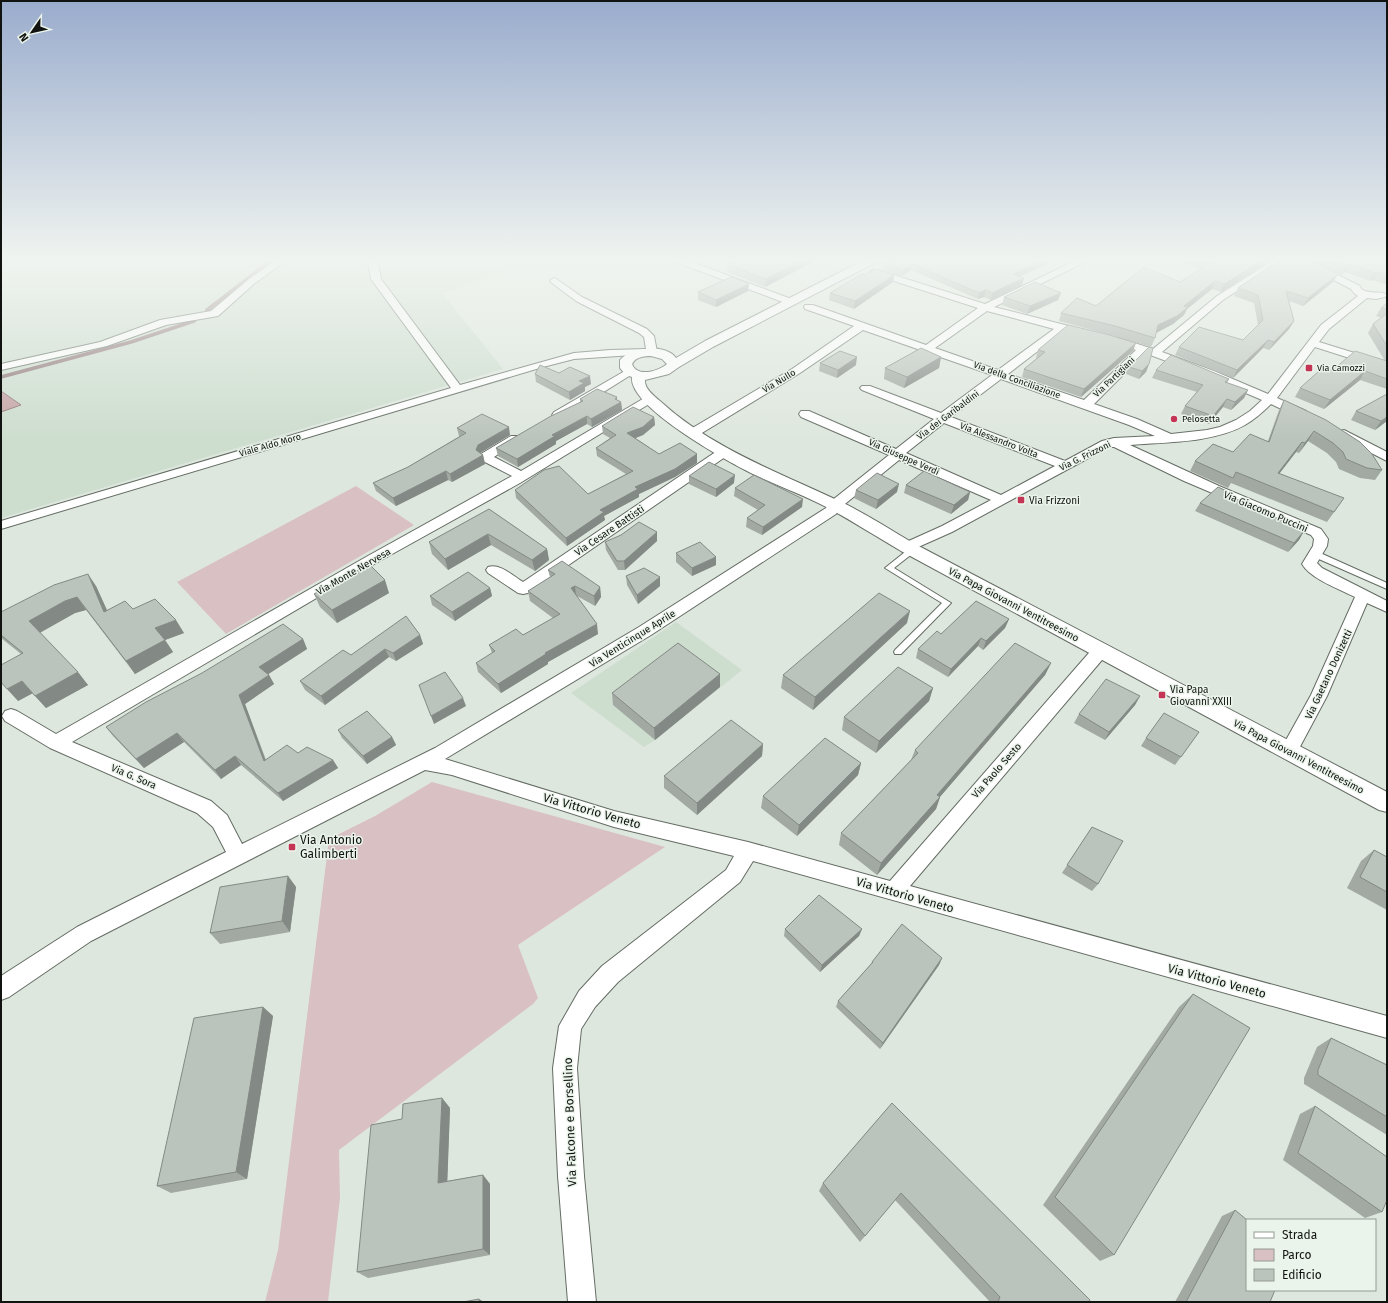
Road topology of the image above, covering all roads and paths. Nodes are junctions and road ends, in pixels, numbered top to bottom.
1 (184, 319) edge
2 (406, 319) edge
3 (620, 319) edge
4 (759, 319) edge
5 (844, 319) edge
6 (969, 319) edge
7 (1026, 319) edge
8 (1195, 319) edge
9 (1333, 319) edge
10 (863, 325) junction
11 (1063, 328) junction
12 (1078, 331) edge
13 (1107, 338) edge
14 (1313, 343) junction
15 (710, 344) junction
16 (928, 348) junction
17 (1143, 349) junction
18 (651, 352) junction
19 (1155, 353) junction
20 (674, 364) junction
21 (539, 365) junction
22 (1, 367) edge
23 (1387, 367) edge
24 (632, 371) junction
25 (662, 374) junction
26 (1002, 374) junction
27 (866, 388) dead end
28 (458, 390) junction
29 (648, 397) junction
30 (1270, 399) junction
31 (1086, 405) junction
32 (805, 414) dead end
33 (942, 418) junction
34 (1313, 419) edge
35 (548, 420) edge
36 (1334, 429) edge
37 (693, 433) junction
38 (523, 434) edge
39 (1169, 438) junction
40 (1114, 442) junction
41 (724, 452) junction
42 (898, 454) junction
43 (1386, 455) edge
44 (1064, 465) junction
45 (521, 476) junction
46 (1002, 500) junction
47 (835, 505) junction
48 (1, 525) edge
49 (910, 548) junction
50 (1318, 550) junction
51 (493, 570) dead end
52 (1387, 586) edge
53 (1364, 595) junction
54 (1387, 607) edge
55 (1101, 650) junction
56 (898, 652) dead end
57 (11, 716) dead end
58 (56, 743) junction
59 (1289, 751) junction
60 (423, 762) junction
61 (1387, 803) edge
62 (748, 852) junction
63 (238, 855) junction
64 (893, 892) junction
65 (1, 989) edge
66 (1387, 1027) edge
67 (582, 1302) edge

1 - 22 street
2 - 28 street
3 - 18 street
4 - 15 street
5 - 10 street, Via della Conciliazione
6 - 16 street
7 - 11 street
8 - 19 street
9 - 14 street
10 - 16 street, Via della Conciliazione
10 - 37 street, Via Nullo
11 - 12 street
11 - 26 street, Via dei Garibaldini
13 - 17 street
14 - 23 street
14 - 30 street
15 - 18 street
15 - 20 street
16 - 26 street, Via della Conciliazione
17 - 19 street
17 - 31 street, Via Partigiani
18 - 20 street
18 - 21 street, Viale Aldo Moro
18 - 24 street
19 - 30 street
20 - 25 street
21 - 24 street, Viale Aldo Moro
21 - 28 street, Viale Aldo Moro
24 - 25 street
24 - 29 street, Via Papa Giovanni Ventitreesimo
24 - 35 street
25 - 29 street
26 - 31 street, Via della Conciliazione
26 - 33 street, Via dei Garibaldini
27 - 33 street, Via Alessandro Volta
28 - 48 street, Viale Aldo Moro
29 - 37 street, Via Papa Giovanni Ventitreesimo
29 - 45 street, Via Monte Nervesa
30 - 34 street
30 - 39 street, Via G. Frizzoni
31 - 39 street, Via della Conciliazione
32 - 42 street, Via Giuseppe Verdi
33 - 42 street, Via dei Garibaldini
33 - 44 street, Via Alessandro Volta
36 - 43 street
37 - 41 street, Via Papa Giovanni Ventitreesimo
38 - 45 street
39 - 40 street, Via G. Frizzoni
40 - 44 street, Via G. Frizzoni
40 - 50 street, Via Giacomo Puccini
41 - 47 street, Via Papa Giovanni Ventitreesimo
41 - 51 street, Via Cesare Battisti
42 - 46 street, Via Giuseppe Verdi
42 - 47 street, Via dei Garibaldini
44 - 46 street, Via G. Frizzoni
45 - 58 street, Via Monte Nervesa
46 - 49 street, Via G. Frizzoni
47 - 49 street, Via Papa Giovanni Ventitreesimo
47 - 60 street, Via Venticinque Aprile
49 - 55 street, Via Papa Giovanni Ventitreesimo
49 - 56 lane
50 - 52 lane
50 - 53 street, Via Giacomo Puccini
53 - 54 street
53 - 59 street, Via Gaetano Donizetti
55 - 59 street, Via Papa Giovanni Ventitreesimo
55 - 64 street, Via Paolo Sesto
57 - 58 street, Via G. Sora
58 - 63 street, Via G. Sora
59 - 61 street, Via Papa Giovanni Ventitreesimo
60 - 62 street, Via Vittorio Veneto
60 - 63 street
62 - 64 street, Via Vittorio Veneto
62 - 67 street, Via Falcone e Borsellino
63 - 65 street
64 - 66 street, Via Vittorio Veneto

